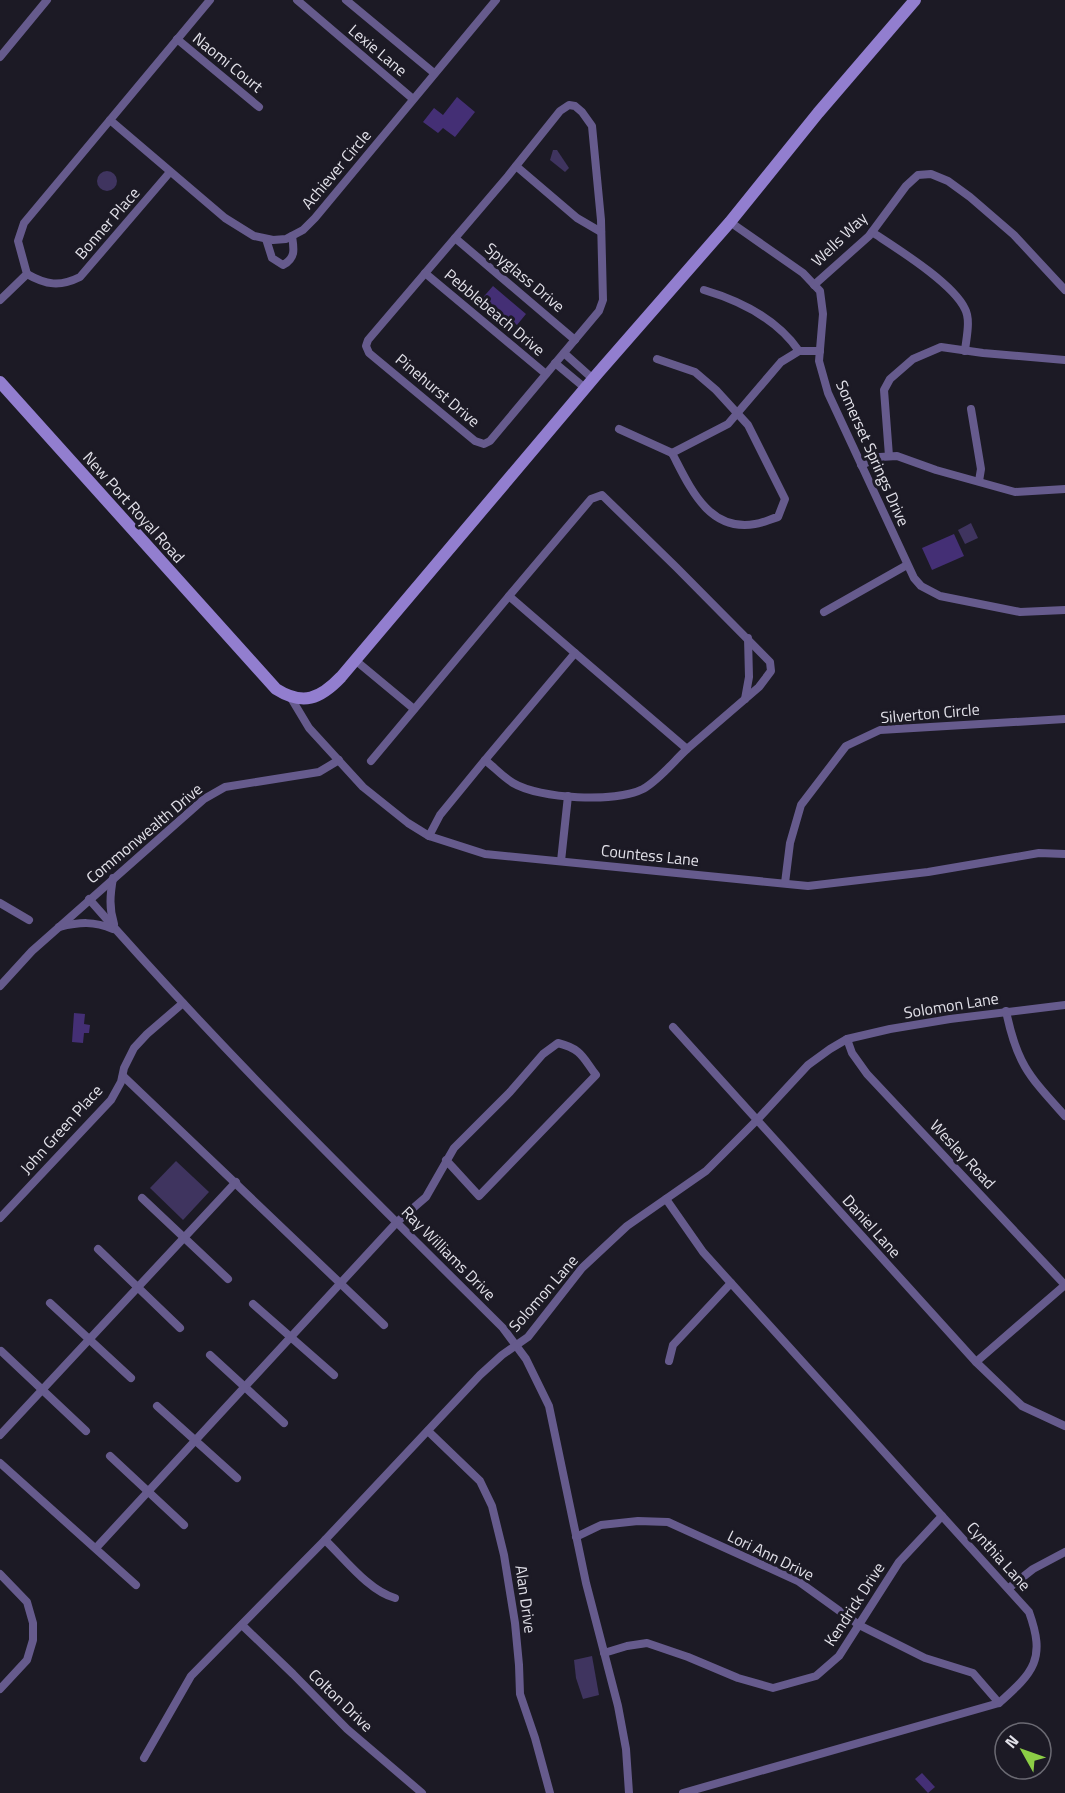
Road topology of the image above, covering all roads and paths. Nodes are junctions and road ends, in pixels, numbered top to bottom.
1 (47, 0) edge
2 (210, 0) edge
3 (297, 0) edge
4 (346, 0) edge
5 (496, 0) edge
6 (915, 0) edge
7 (177, 39) junction
8 (0, 57) edge
9 (434, 74) junction
10 (413, 99) junction
11 (259, 107) dead end
12 (110, 120) junction
13 (516, 166) junction
14 (170, 172) junction
15 (730, 222) junction
16 (602, 232) junction
17 (872, 232) junction
18 (292, 236) junction
19 (455, 238) junction
20 (266, 239) junction
21 (425, 273) junction
22 (27, 274) junction
23 (814, 285) junction
24 (704, 290) dead end
25 (1065, 290) edge
26 (0, 300) edge
27 (575, 340) junction
28 (800, 351) junction
29 (820, 351) junction
30 (965, 351) junction
31 (564, 353) junction
32 (657, 359) dead end
33 (1065, 360) edge
34 (555, 363) junction
35 (546, 374) junction
36 (0, 382) edge
37 (589, 384) junction
38 (971, 409) dead end
39 (738, 414) junction
40 (619, 429) dead end
41 (672, 453) junction
42 (889, 456) junction
43 (861, 465) junction
44 (979, 481) junction
45 (1065, 489) edge
46 (907, 565) junction
47 (509, 596) junction
48 (1065, 610) edge
49 (824, 612) dead end
50 (748, 638) junction
51 (575, 653) junction
52 (355, 660) junction
53 (291, 698) junction
54 (745, 699) junction
55 (414, 709) junction
56 (1065, 719) edge
57 (687, 749) junction
58 (339, 760) junction
59 (484, 760) junction
60 (371, 761) dead end
61 (568, 796) junction
62 (429, 836) junction
63 (1065, 854) edge
64 (561, 861) junction
65 (113, 878) junction
66 (784, 883) junction
67 (89, 899) junction
68 (0, 903) edge
69 (29, 920) dead end
70 (58, 927) junction
71 (117, 930) junction
72 (0, 986) edge
73 (183, 1003) junction
74 (1065, 1005) edge
75 (1006, 1011) junction
76 (674, 1027) dead end
77 (848, 1039) junction
78 (123, 1076) junction
79 (1065, 1116) edge
80 (758, 1120) junction
81 (446, 1160) junction
82 (236, 1182) junction
83 (142, 1198) dead end
84 (666, 1199) junction
85 (0, 1218) edge
86 (397, 1222) junction
87 (184, 1237) junction
88 (98, 1249) dead end
89 (228, 1279) dead end
90 (341, 1283) junction
91 (730, 1284) junction
92 (1065, 1285) edge
93 (137, 1287) junction
94 (50, 1303) dead end
95 (253, 1304) dead end
96 (384, 1325) dead end
97 (180, 1328) dead end
98 (291, 1337) junction
99 (89, 1339) junction
100 (518, 1345) junction
101 (1, 1351) edge
102 (210, 1355) dead end
103 (669, 1361) dead end
104 (976, 1362) junction
105 (334, 1375) dead end
106 (131, 1378) dead end
107 (245, 1387) junction
108 (43, 1390) junction
109 (158, 1406) dead end
110 (284, 1423) dead end
111 (1065, 1426) edge
112 (86, 1431) dead end
113 (428, 1431) junction
114 (0, 1435) edge
115 (195, 1440) junction
116 (110, 1456) dead end
117 (0, 1462) edge
118 (237, 1478) dead end
119 (148, 1491) junction
120 (942, 1516) junction
121 (184, 1525) dead end
122 (576, 1537) junction
123 (325, 1540) junction
124 (96, 1548) junction
125 (1065, 1552) edge
126 (0, 1574) edge
127 (136, 1585) dead end
128 (1009, 1587) junction
129 (395, 1598) dead end
130 (860, 1625) junction
131 (242, 1626) junction
132 (604, 1653) junction
133 (0, 1689) edge
134 (999, 1703) junction
135 (144, 1758) dead end
136 (686, 1791) edge
137 (422, 1793) edge
138 (550, 1793) edge
139 (629, 1793) edge

1 - 8 street
2 - 7 street
3 - 10 street, Lexie Lane
4 - 9 street, Lexie Lane
5 - 9 street, Achiever Circle
6 - 15 main road
7 - 11 street, Naomi Court
7 - 12 street
9 - 10 street, Achiever Circle
10 - 18 street, Achiever Circle
12 - 14 street
12 - 22 street
13 - 16 street
13 - 16 street, Pinehurst Drive
13 - 19 street, Pinehurst Drive
14 - 20 street
14 - 22 street, Bonner Place
15 - 23 street
15 - 37 main road
16 - 27 street, Pinehurst Drive
17 - 23 street, Wells Way
17 - 25 street, Wells Way
17 - 30 street
18 - 20 street
18 - 20 street
19 - 21 street, Pinehurst Drive
19 - 27 street, Spyglass Drive
21 - 35 street, Pebblebeach Drive
21 - 35 street, Pinehurst Drive
22 - 26 street
23 - 29 street, Somerset Springs Drive
24 - 28 street
27 - 31 street, Pinehurst Drive
28 - 29 street
28 - 39 street
29 - 43 street, Somerset Springs Drive
30 - 33 street
30 - 42 street
31 - 34 street, Pinehurst Drive
31 - 37 street
32 - 39 street
34 - 35 street, Pinehurst Drive
34 - 37 street
36 - 53 main road, New Port Royal Road
37 - 52 main road
38 - 44 street
39 - 41 street
39 - 41 street
40 - 41 street
42 - 43 street
42 - 44 street
43 - 46 street, Somerset Springs Drive
44 - 45 street
46 - 48 street, Somerset Springs Drive
46 - 49 street
47 - 50 street
47 - 51 street
47 - 55 street
50 - 54 street
50 - 54 street
51 - 57 street
51 - 59 street
52 - 53 main road
52 - 55 street
53 - 58 street, Countess Lane
54 - 57 street
55 - 60 street
56 - 66 street, Silverton Circle
57 - 61 street
58 - 62 street, Countess Lane
58 - 65 street, Commonwealth Drive
59 - 61 street
59 - 62 street
61 - 64 street
62 - 64 street, Countess Lane
63 - 66 street, Countess Lane
64 - 66 street, Countess Lane
65 - 67 street, Commonwealth Drive
65 - 71 street
67 - 70 street, Commonwealth Drive
67 - 71 street, Ray Williams Drive
68 - 69 street
70 - 71 street
70 - 72 street, Commonwealth Drive
71 - 73 street, Ray Williams Drive
73 - 78 street, John Green Place
73 - 86 street, Ray Williams Drive
74 - 75 street, Solomon Lane
75 - 77 street, Solomon Lane
75 - 79 street
76 - 80 street, Daniel Lane
77 - 80 street, Solomon Lane
77 - 92 street, Wesley Road
78 - 82 street
78 - 85 street, John Green Place
80 - 84 street, Solomon Lane
80 - 104 street, Daniel Lane
81 - 81 street
81 - 86 street
82 - 87 street
82 - 90 street
83 - 87 street
84 - 91 street, Cynthia Lane
84 - 100 street, Solomon Lane
86 - 90 street
86 - 100 street, Ray Williams Drive
87 - 89 street
87 - 93 street
88 - 93 street
90 - 96 street
90 - 98 street
91 - 103 street
91 - 120 street, Cynthia Lane
92 - 104 street
93 - 97 street
93 - 99 street
94 - 99 street
95 - 98 street
98 - 105 street
98 - 107 street
99 - 106 street
99 - 108 street
100 - 113 street, Solomon Lane
100 - 122 street, Ray Williams Drive
101 - 108 street
102 - 107 street
104 - 111 street, Daniel Lane
107 - 110 street
107 - 115 street
108 - 112 street
108 - 114 street
109 - 115 street
113 - 123 street, Solomon Lane
113 - 138 street, Alan Drive
115 - 118 street
115 - 119 street
116 - 119 street
117 - 124 street
119 - 121 street
119 - 124 street
120 - 128 street, Cynthia Lane
120 - 130 street, Kendrick Drive
122 - 130 street, Lori Ann Drive
122 - 132 street, Ray Williams Drive
123 - 129 street
123 - 131 street, Solomon Lane
124 - 127 street
125 - 128 street
126 - 133 street
128 - 134 street, Cynthia Lane
130 - 132 street, Kendrick Drive
130 - 134 street, Lori Ann Drive
131 - 135 street, Solomon Lane
131 - 137 street, Colton Drive
132 - 139 street, Ray Williams Drive
134 - 136 street, Cynthia Lane

